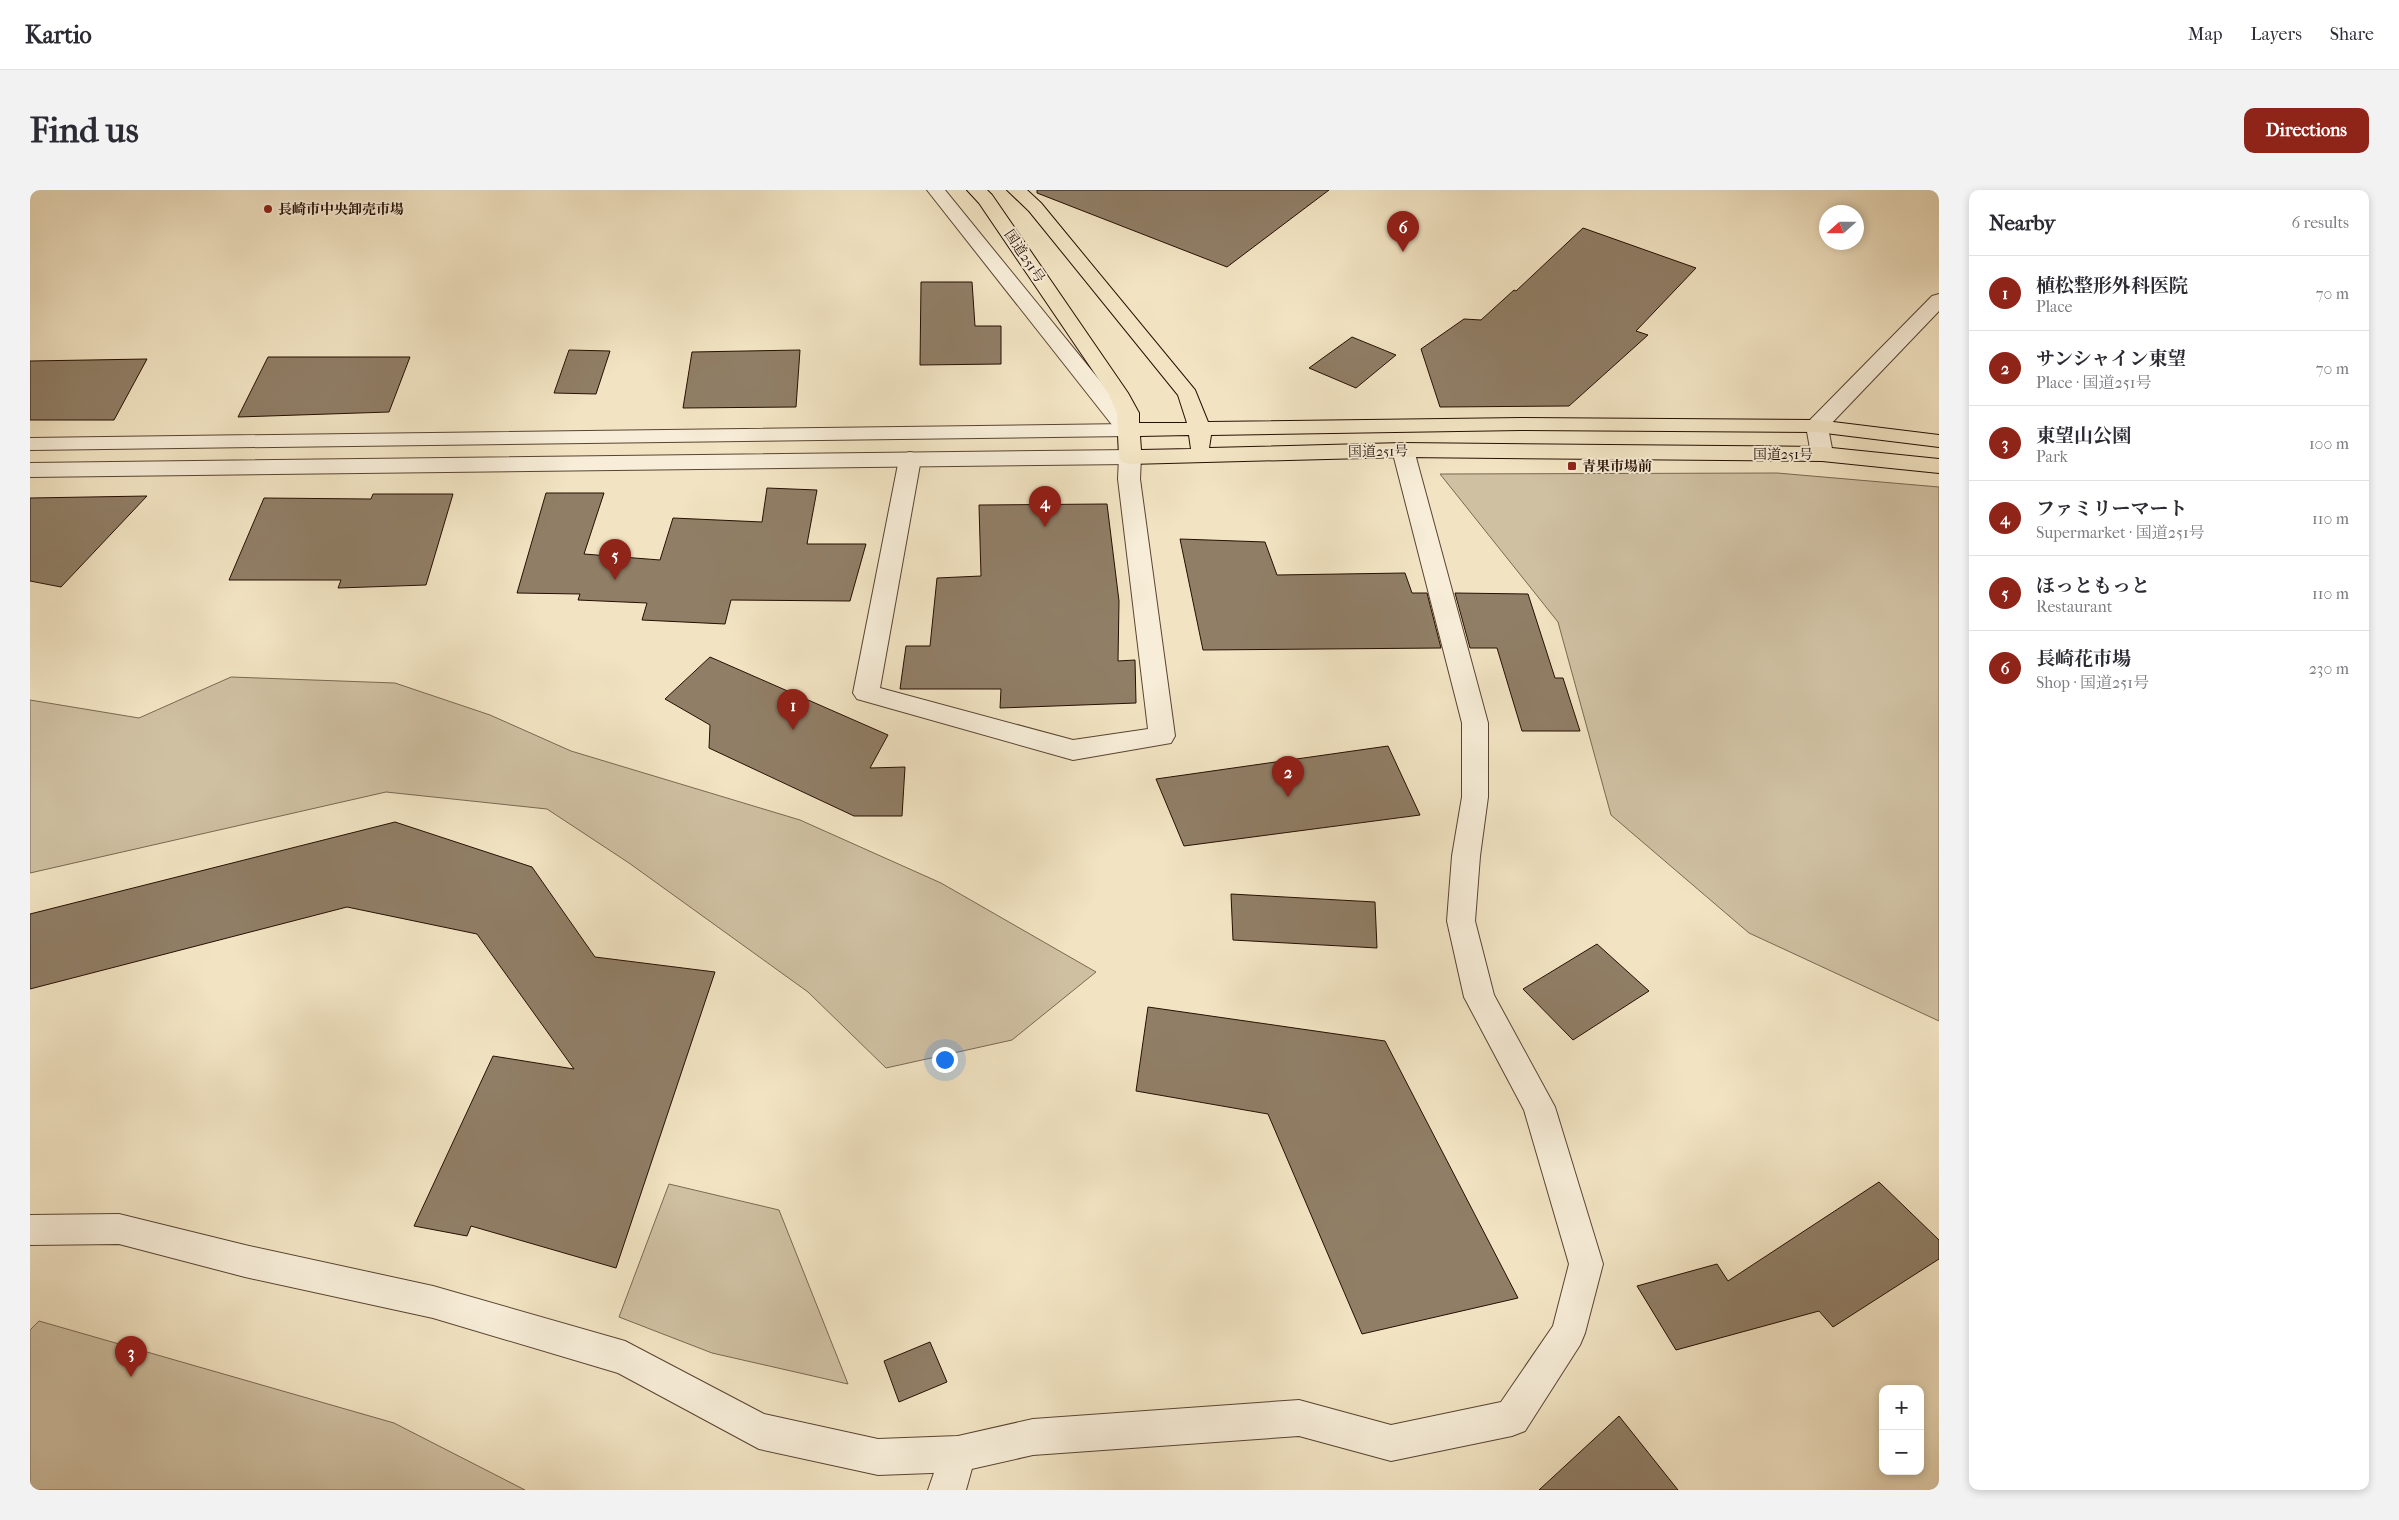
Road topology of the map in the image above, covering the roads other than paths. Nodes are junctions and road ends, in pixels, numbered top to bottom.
1 (936, 190) edge
2 (976, 190) edge
3 (1016, 190) edge
4 (1939, 300) edge
5 (1817, 426) junction
6 (1200, 429) junction
7 (1128, 430) junction
8 (1939, 441) edge
9 (30, 444) edge
10 (1403, 450) junction
11 (1822, 454) junction
12 (1200, 456) junction
13 (1130, 457) junction
14 (910, 459) junction
15 (1939, 466) edge
16 (30, 470) edge
17 (30, 1230) edge
18 (958, 1454) junction
19 (946, 1490) edge

1 - 7 street
2 - 7 highway, 国道251号
3 - 6 highway
4 - 5 street
5 - 6 highway, 国道251号
5 - 8 highway, 国道251号
5 - 11 street
6 - 7 highway, 国道251号
6 - 12 highway
7 - 9 street
7 - 13 highway, 国道251号
10 - 11 highway, 国道251号
10 - 12 highway, 国道251号
10 - 18 street
11 - 15 highway, 国道251号
12 - 13 highway, 国道251号
13 - 14 street
13 - 14 street
14 - 16 street
17 - 18 street
18 - 19 street

